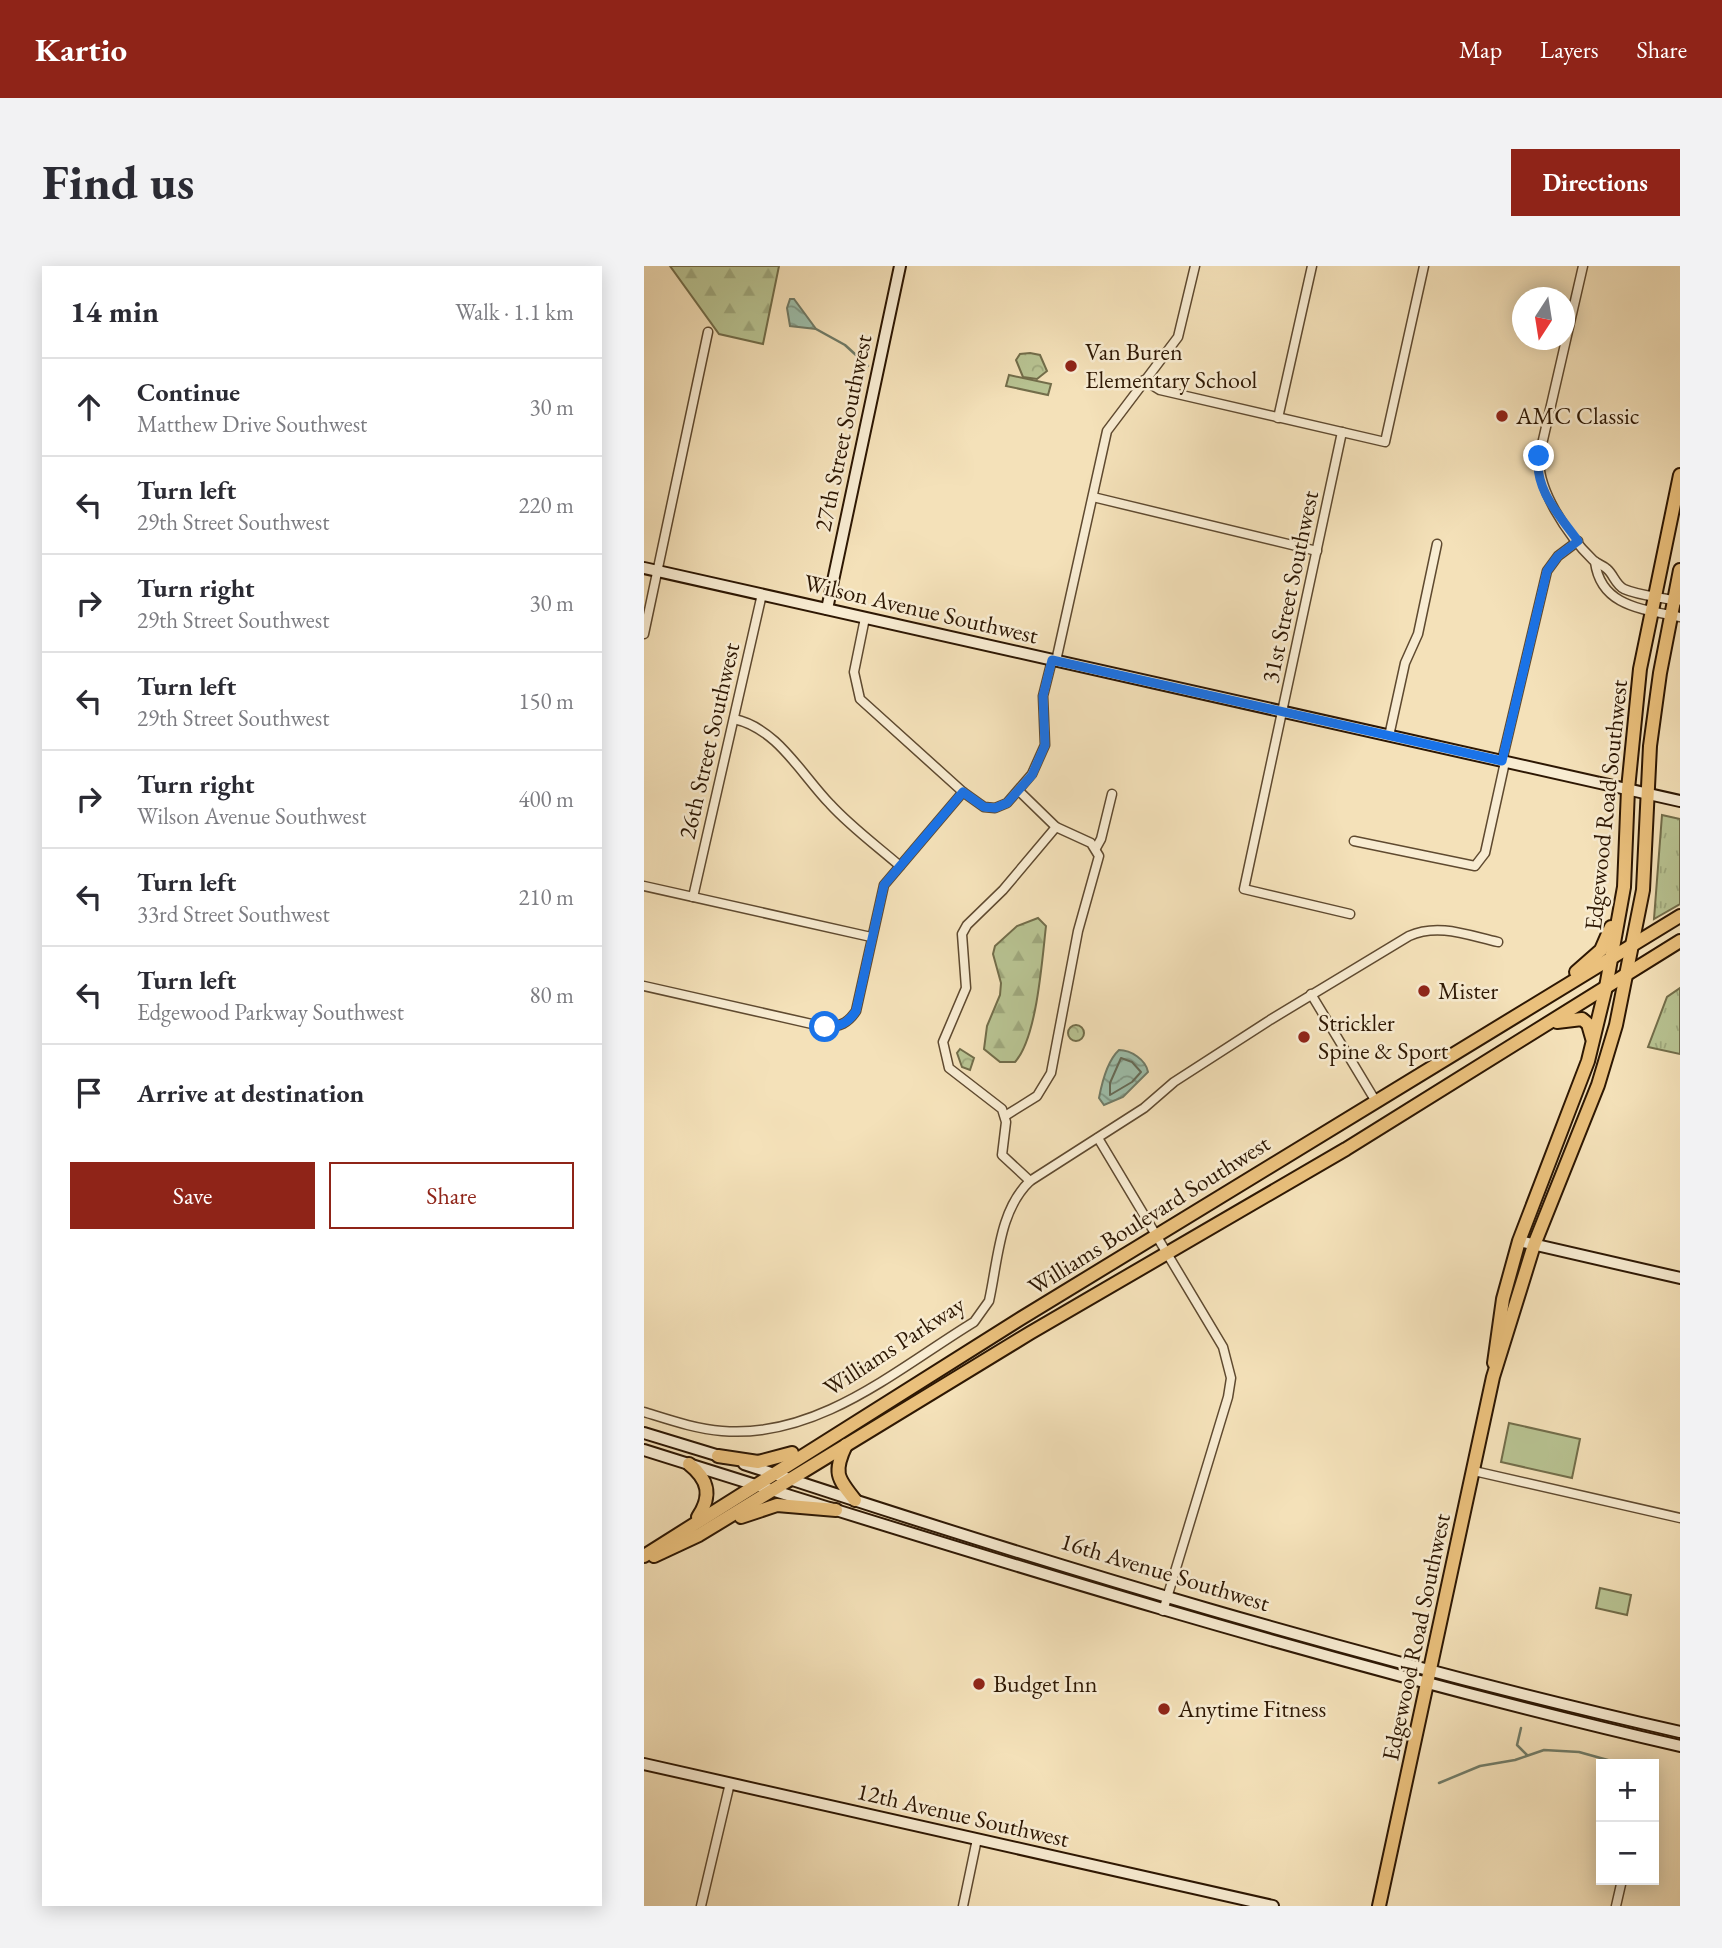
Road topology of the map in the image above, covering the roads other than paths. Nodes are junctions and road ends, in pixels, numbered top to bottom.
1 (900, 266) edge
2 (1195, 266) edge
3 (1312, 266) edge
4 (1424, 266) edge
5 (1583, 266) edge
6 (708, 332) dead end
7 (1144, 380) junction
8 (1278, 418) junction
9 (1342, 432) junction
10 (1680, 475) edge
11 (1093, 497) junction
12 (1578, 541) junction
13 (1437, 544) dead end
14 (1317, 551) junction
15 (1595, 562) junction
16 (644, 568) edge
17 (657, 570) junction
18 (1680, 570) edge
19 (762, 594) junction
20 (1655, 596) junction
21 (1677, 601) edge
22 (827, 609) junction
23 (1652, 611) junction
24 (1675, 616) edge
25 (865, 618) junction
26 (644, 634) edge
27 (1054, 660) junction
28 (1283, 712) junction
29 (734, 719) junction
30 (1389, 736) junction
31 (1504, 762) junction
32 (1628, 789) junction
33 (1019, 791) junction
34 (963, 792) junction
35 (1647, 793) junction
36 (1112, 794) dead end
37 (1680, 801) edge
38 (1056, 827) junction
39 (1354, 841) dead end
40 (1096, 848) junction
41 (900, 866) junction
42 (644, 886) edge
43 (1624, 887) junction
44 (693, 897) junction
45 (1350, 915) dead end
46 (1680, 916) edge
47 (871, 937) junction
48 (1680, 941) edge
49 (1498, 942) dead end
50 (1633, 947) junction
51 (1611, 959) junction
52 (1626, 974) junction
53 (644, 986) edge
54 (1606, 987) junction
55 (1553, 993) junction
56 (1311, 994) junction
57 (1544, 1026) junction
58 (1592, 1044) junction
59 (1375, 1100) junction
60 (1005, 1116) junction
61 (1098, 1138) junction
62 (1030, 1181) junction
63 (1156, 1237) junction
64 (1519, 1241) junction
65 (1534, 1245) junction
66 (1166, 1254) junction
67 (1680, 1278) edge
68 (1493, 1377) junction
69 (644, 1412) edge
70 (644, 1433) edge
71 (825, 1439) junction
72 (847, 1444) junction
73 (644, 1450) edge
74 (719, 1455) junction
75 (690, 1464) junction
76 (1474, 1471) junction
77 (771, 1473) junction
78 (789, 1479) junction
79 (753, 1484) junction
80 (772, 1490) junction
81 (855, 1500) junction
82 (836, 1510) junction
83 (1680, 1518) edge
84 (696, 1520) junction
85 (699, 1535) junction
86 (644, 1556) edge
87 (644, 1561) edge
88 (1168, 1596) junction
89 (1163, 1611) junction
90 (1428, 1677) junction
91 (1680, 1732) edge
92 (1680, 1746) edge
93 (644, 1764) edge
94 (730, 1783) junction
95 (978, 1839) junction
96 (1621, 1885) edge
97 (1232, 1901) edge
98 (701, 1906) edge
99 (963, 1906) edge
100 (1273, 1906) edge
101 (1379, 1906) edge
102 (1616, 1906) edge

1 - 22 main road, 27th Street Southwest
2 - 7 street
3 - 8 street
4 - 9 street
5 - 12 street
6 - 17 street
7 - 8 street
7 - 11 street
8 - 9 street
9 - 14 street, 31st Street Southwest
10 - 20 main road, Edgewood Road Southwest
11 - 14 street
11 - 27 street
12 - 15 street
12 - 31 street
13 - 30 street
14 - 28 street, 31st Street Southwest
15 - 20 street
15 - 23 street
16 - 17 main road, Wilson Avenue Southwest
17 - 19 main road, Wilson Avenue Southwest
17 - 26 street
18 - 21 main road, Edgewood Road Southwest
19 - 22 main road, Wilson Avenue Southwest
19 - 29 street, 26th Street Southwest
20 - 21 street
20 - 23 main road, Edgewood Road Southwest
21 - 24 main road, Edgewood Road Southwest
22 - 25 main road, Wilson Avenue Southwest
23 - 24 street
23 - 32 main road, Edgewood Road Southwest
24 - 35 main road, Edgewood Road Southwest
25 - 27 main road, Wilson Avenue Southwest
25 - 34 street
27 - 28 main road, Wilson Avenue Southwest
27 - 33 street
28 - 30 main road, Wilson Avenue Southwest
28 - 45 street, 31st Street Southwest
29 - 41 street
29 - 44 street, 26th Street Southwest
30 - 31 main road, Wilson Avenue Southwest
31 - 32 main road, Wilson Avenue Southwest
31 - 39 street
32 - 35 main road, Wilson Avenue Southwest
32 - 43 main road, Edgewood Road Southwest
33 - 34 street
33 - 38 street
34 - 41 street
35 - 37 main road, Wilson Avenue Southwest
35 - 50 main road, Edgewood Road Southwest
36 - 40 street
38 - 40 street
38 - 60 street
40 - 60 street
41 - 47 street
42 - 44 street
43 - 51 main road, Edgewood Road Southwest
43 - 55 main road
44 - 47 street
46 - 50 main road, Williams Boulevard Southwest
47 - 53 street
48 - 52 main road, Williams Boulevard Southwest
49 - 56 street, Williams Parkway
50 - 51 main road, Williams Boulevard Southwest
50 - 52 main road, Edgewood Road Southwest
51 - 54 main road, Edgewood Road Southwest
51 - 55 main road, Williams Boulevard Southwest
52 - 54 main road, Williams Boulevard Southwest
52 - 65 main road, Edgewood Road Southwest
54 - 57 main road, Williams Boulevard Southwest
54 - 58 main road, Edgewood Road Southwest
55 - 59 main road, Williams Boulevard Southwest
56 - 59 street
56 - 61 street, Williams Parkway
57 - 58 main road
57 - 66 main road, Williams Boulevard Southwest
58 - 64 main road, Edgewood Road Southwest
59 - 63 main road, Williams Boulevard Southwest
60 - 62 street
61 - 62 street, Williams Parkway
61 - 63 street
62 - 69 street, Williams Parkway
63 - 66 street
63 - 71 main road, Williams Boulevard Southwest
64 - 65 main road
64 - 68 main road, Edgewood Road Southwest
65 - 67 main road
65 - 68 main road, Edgewood Road Southwest
66 - 72 main road, Williams Boulevard Southwest
66 - 88 street
68 - 76 main road, Edgewood Road Southwest
70 - 74 main road, 16th Avenue Southwest
71 - 74 main road
71 - 77 main road, Williams Boulevard Southwest
72 - 78 main road, Williams Boulevard Southwest
72 - 81 main road
73 - 75 main road, 16th Avenue Southwest
74 - 77 main road, 16th Avenue Southwest
75 - 79 main road, 16th Avenue Southwest
75 - 84 main road
76 - 83 street
76 - 90 main road, Edgewood Road Southwest
77 - 78 main road, 16th Avenue Southwest
77 - 79 main road, Williams Boulevard Southwest
78 - 80 main road, Williams Boulevard Southwest
78 - 81 main road, 16th Avenue Southwest
79 - 80 main road, 16th Avenue Southwest
79 - 84 main road, Williams Boulevard Southwest
80 - 82 main road, 16th Avenue Southwest
80 - 85 main road, Williams Boulevard Southwest
81 - 88 main road, 16th Avenue Southwest
82 - 85 main road
82 - 89 main road, 16th Avenue Southwest
84 - 86 main road, Williams Boulevard Southwest
85 - 87 main road, Williams Boulevard Southwest
88 - 89 street
88 - 90 main road, 16th Avenue Southwest
89 - 90 main road, 16th Avenue Southwest
90 - 91 main road, 16th Avenue Southwest
90 - 92 main road, 16th Avenue Southwest
90 - 101 main road, Edgewood Road Southwest
93 - 94 main road, 12th Avenue Southwest
94 - 95 main road, 12th Avenue Southwest
94 - 98 street
95 - 97 main road, 12th Avenue Southwest
95 - 99 street
96 - 102 street
97 - 100 main road, 12th Avenue Southwest

